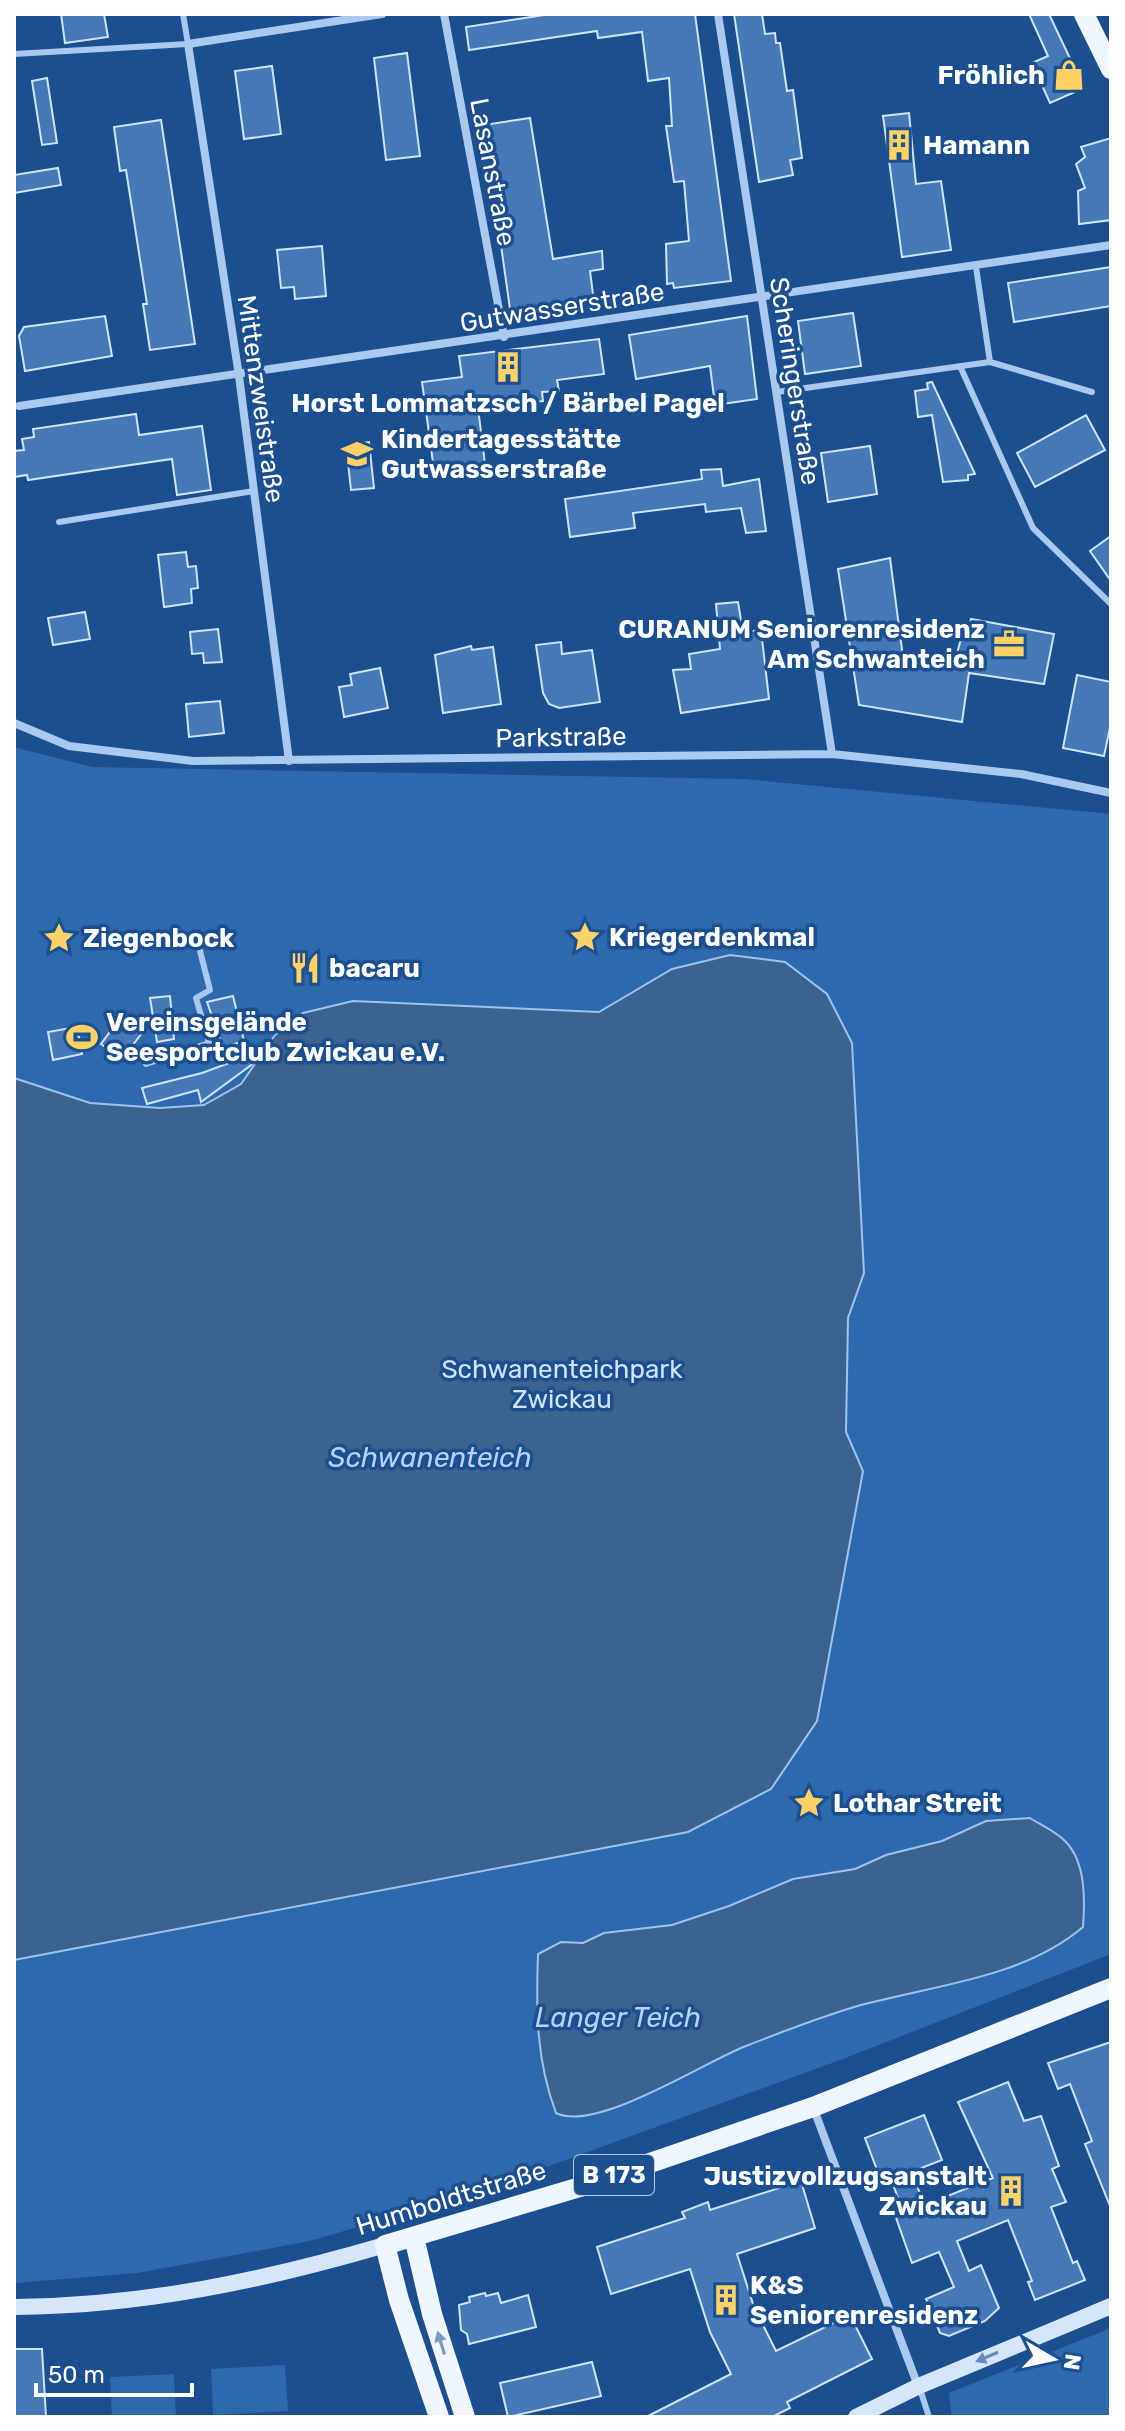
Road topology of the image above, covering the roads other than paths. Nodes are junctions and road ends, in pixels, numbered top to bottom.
1 (183, 14) edge
2 (382, 14) edge
3 (444, 14) edge
4 (718, 14) edge
5 (1084, 14) edge
6 (188, 44) junction
7 (14, 54) edge
8 (1111, 69) edge
9 (1111, 245) edge
10 (976, 267) junction
11 (761, 296) junction
12 (504, 337) junction
13 (990, 362) junction
14 (960, 366) junction
15 (239, 376) junction
16 (777, 392) junction
17 (1092, 392) dead end
18 (19, 406) dead end
19 (254, 491) junction
20 (59, 522) dead end
21 (1111, 604) edge
22 (14, 723) edge
23 (832, 754) junction
24 (289, 761) junction
25 (1111, 793) edge
26 (199, 947) dead end
27 (146, 1064) dead end
28 (1111, 1988) edge
29 (813, 2107) junction
30 (414, 2237) junction
31 (385, 2245) junction
32 (1111, 2306) edge
33 (14, 2307) edge
34 (919, 2386) junction
35 (439, 2417) edge
36 (465, 2417) edge
37 (856, 2417) edge
38 (929, 2417) edge

1 - 6 lane
2 - 6 street
3 - 12 street, Lasanstraße
4 - 11 street, Scheringerstraße
5 - 8 main road
6 - 7 lane
6 - 15 street, Mittenzweistraße
9 - 10 street, Gutwasserstraße
10 - 11 street, Gutwasserstraße
10 - 13 lane
11 - 12 street, Gutwasserstraße
11 - 16 street, Scheringerstraße
12 - 15 street, Gutwasserstraße
13 - 14 lane
13 - 17 lane
14 - 16 lane
14 - 21 lane
15 - 18 street, Gutwasserstraße
15 - 19 street, Mittenzweistraße
16 - 23 street, Scheringerstraße
19 - 20 lane
19 - 24 street, Mittenzweistraße
22 - 24 street, Parkstraße
23 - 24 street, Parkstraße
23 - 25 street, Parkstraße
26 - 27 lane
28 - 29 main road, Humboldtstraße / B 173
29 - 30 main road, Humboldtstraße / B 173
29 - 34 street
30 - 31 main road, Humboldtstraße / B 173
36 -> 30 main road
31 - 33 main road, Humboldtstraße
31 - 35 main road
32 -> 34 main road
34 - 37 main road
34 - 38 lane

